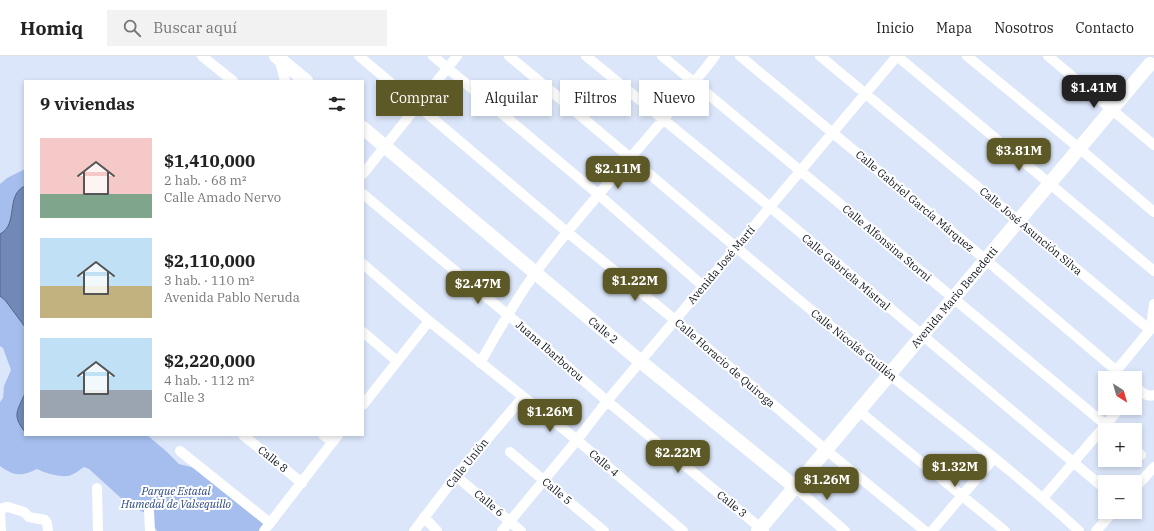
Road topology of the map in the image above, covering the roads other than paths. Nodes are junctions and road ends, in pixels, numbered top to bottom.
1 (202, 56) edge
2 (359, 56) edge
3 (433, 56) edge
4 (457, 56) edge
5 (509, 56) edge
6 (586, 56) edge
7 (662, 56) edge
8 (715, 56) edge
9 (740, 56) edge
10 (820, 56) edge
11 (897, 56) edge
12 (967, 56) edge
13 (1048, 56) edge
14 (277, 57) edge
15 (1149, 62) edge
16 (447, 68) junction
17 (232, 80) edge
18 (284, 80) edge
19 (305, 80) edge
20 (388, 80) edge
21 (438, 80) edge
22 (690, 80) edge
23 (696, 80) edge
24 (866, 94) junction
25 (709, 95) edge
26 (1112, 110) junction
27 (409, 116) edge
28 (431, 116) edge
29 (666, 116) edge
30 (663, 120) junction
31 (364, 129) edge
32 (833, 133) junction
33 (1154, 145) edge
34 (384, 146) junction
35 (1079, 148) junction
36 (630, 157) junction
37 (800, 171) junction
38 (364, 173) edge
39 (1050, 184) junction
40 (364, 195) edge
41 (599, 195) junction
42 (770, 207) junction
43 (1154, 212) edge
44 (1018, 221) junction
45 (567, 232) junction
46 (735, 248) junction
47 (986, 260) junction
48 (364, 265) edge
49 (1154, 271) edge
50 (536, 273) junction
51 (704, 286) junction
52 (953, 298) junction
53 (1154, 304) edge
54 (508, 315) junction
55 (675, 320) junction
56 (429, 322) junction
57 (1152, 328) edge
58 (364, 333) edge
59 (922, 335) junction
60 (397, 361) junction
61 (640, 361) junction
62 (480, 363) junction
63 (1116, 371) joint
64 (889, 375) junction
65 (1142, 392) edge
66 (1153, 395) edge
67 (523, 397) junction
68 (606, 401) junction
69 (364, 402) edge
70 (859, 411) junction
71 (1103, 423) edge
72 (244, 436) edge
73 (336, 438) edge
74 (1098, 439) edge
75 (577, 440) junction
76 (826, 450) junction
77 (180, 451) dead end
78 (510, 452) dead end
79 (994, 458) junction
80 (1074, 462) junction
81 (1154, 467) edge
82 (456, 476) junction
83 (544, 479) junction
84 (1142, 480) edge
85 (302, 483) junction
86 (1098, 483) edge
87 (795, 487) junction
88 (97, 488) dead end
89 (963, 496) junction
90 (1043, 498) junction
91 (149, 511) dead end
92 (0, 512) edge
93 (424, 517) junction
94 (1107, 519) edge
95 (510, 522) junction
96 (267, 527) edge
97 (48, 530) edge
98 (761, 530) edge
99 (1, 531) edge
100 (98, 531) edge
101 (150, 531) edge
102 (414, 531) edge
103 (437, 531) edge
104 (502, 531) edge
105 (521, 531) edge
106 (604, 531) edge
107 (683, 531) edge
108 (845, 531) edge
109 (925, 531) edge
110 (932, 531) edge
111 (1005, 531) edge
112 (1079, 531) edge
113 (1096, 531) edge

1 - 17 street
2 - 20 street, Calle Horacio de Quiroga
3 - 16 street
4 - 16 street
5 - 36 street, Calle Nicolás Guillén
6 - 30 street, Calle Gabriela Mistral
7 - 22 street, Calle Alfonsina Storni
8 - 23 street
9 - 32 street, Calle Gabriel García Márquez
10 - 24 street, Calle José Asunción Silva
11 - 24 street, Avenida José Martí
11 - 39 street
12 - 35 street
13 - 26 street
14 - 18 street
14 - 19 street
15 - 26 street, Avenida Mario Benedetti
16 - 21 street
16 - 41 street
24 - 32 street, Avenida José Martí
24 - 44 street, Calle José Asunción Silva
25 - 37 street, Calle Alfonsina Storni
26 - 33 street
26 - 35 street, Avenida Mario Benedetti
27 - 34 street
28 - 45 street, Calle Horacio de Quiroga
29 - 30 street
30 - 36 street
30 - 42 street, Calle Gabriela Mistral
31 - 34 street, Calle 2
32 - 37 street, Avenida José Martí
32 - 47 street, Calle Gabriel García Márquez
34 - 38 street
34 - 50 street, Calle 2
35 - 39 street, Avenida Mario Benedetti
35 - 43 street
36 - 41 street
36 - 46 street, Calle Nicolás Guillén
37 - 42 street, Avenida José Martí
37 - 52 street, Calle Alfonsina Storni
39 - 44 street, Avenida Mario Benedetti
39 - 49 street
40 - 54 street, Juana Ibarborou
41 - 45 street
41 - 51 street
42 - 46 street, Avenida José Martí
42 - 59 street, Calle Gabriela Mistral
44 - 47 street, Avenida Mario Benedetti
44 - 57 street, Calle José Asunción Silva
45 - 50 street
45 - 55 street, Calle Horacio de Quiroga
46 - 51 street, Avenida José Martí
46 - 64 street, Calle Nicolás Guillén
47 - 52 street, Avenida Mario Benedetti
47 - 63 street, Calle Gabriel García Márquez
48 - 56 street, Calle 4
50 - 54 street
50 - 61 street, Calle 2
51 - 55 street, Avenida José Martí
52 - 59 street, Avenida Mario Benedetti
52 - 71 street, Calle Alfonsina Storni
53 - 57 street
54 - 62 street
54 - 68 street, Juana Ibarborou
55 - 61 street, Avenida José Martí
55 - 76 street, Calle Horacio de Quiroga
56 - 60 street
56 - 62 street, Calle 4
57 - 63 street
58 - 60 street
59 - 64 street, Avenida Mario Benedetti
59 - 80 street, Calle Gabriela Mistral
60 - 69 street
61 - 68 street, Avenida José Martí
61 - 87 street, Calle 2
62 - 67 street, Calle 4
64 - 70 street, Avenida Mario Benedetti
64 - 79 street, Calle Nicolás Guillén
65 - 66 street
67 - 75 street, Calle 4
67 - 82 street, Calle Unión
68 - 75 street, Avenida José Martí
68 - 98 street, Calle 3
70 - 76 street, Avenida Mario Benedetti
70 - 89 street
72 - 85 street, Calle 8
73 - 85 street
74 - 80 street
75 - 83 street, Avenida José Martí
75 - 107 street, Calle 4
76 - 87 street, Avenida Mario Benedetti
76 - 109 street, Calle Horacio de Quiroga
77 - 96 street
78 - 83 street, Calle 5
79 - 89 street
79 - 90 street, Calle Nicolás Guillén
80 - 86 street, Calle Gabriela Mistral
80 - 90 street
81 - 84 street
82 - 93 street, Calle Unión
82 - 95 street, Calle 6
83 - 95 street, Avenida José Martí
83 - 106 street, Calle 5
85 - 96 street
87 - 98 street, Avenida Mario Benedetti
87 - 108 street, Calle 2
88 - 100 street
89 - 110 street
89 - 111 street
90 - 112 street, Calle Nicolás Guillén
91 - 101 street
92 - 97 street
92 - 99 street
93 - 102 street, Calle Unión
93 - 103 street
94 - 113 street
95 - 104 street, Avenida José Martí
95 - 105 street, Calle 6

